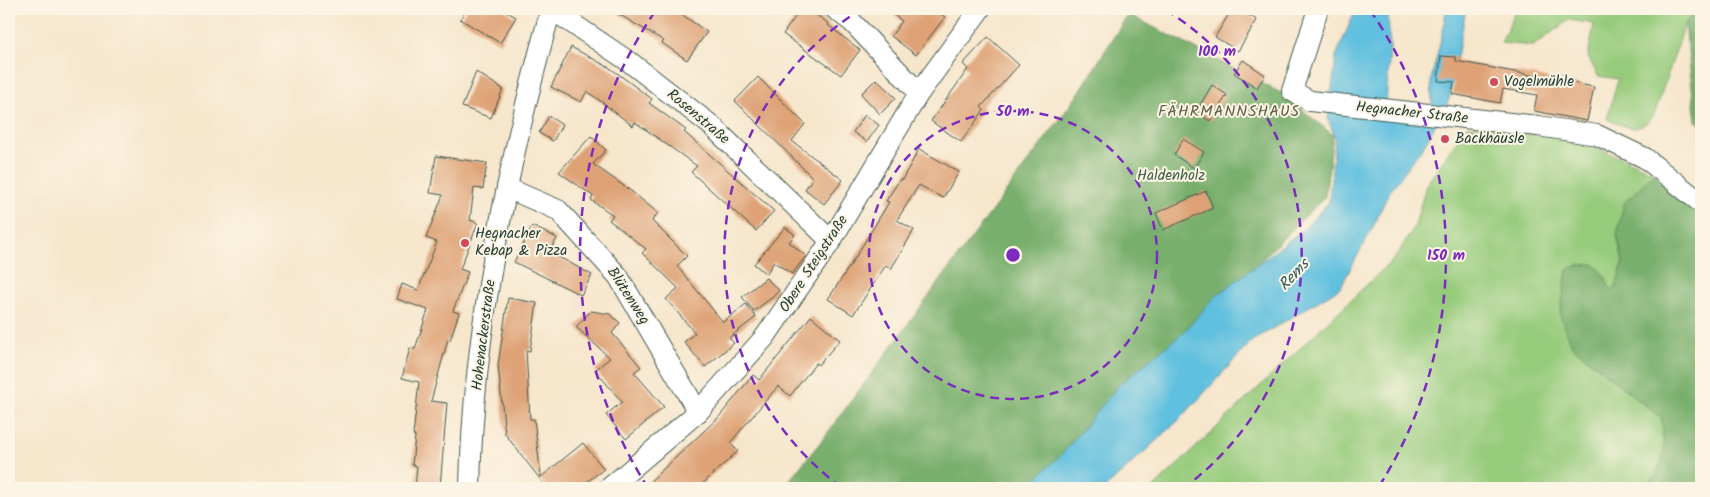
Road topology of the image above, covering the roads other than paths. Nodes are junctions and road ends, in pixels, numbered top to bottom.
1 (551, 9) edge
2 (836, 9) edge
3 (980, 9) edge
4 (1318, 9) edge
5 (920, 93) junction
6 (507, 188) junction
7 (1701, 203) edge
8 (831, 241) junction
9 (698, 412) junction
10 (470, 488) edge
11 (609, 488) edge

1 - 6 street, Hohenackerstraße
1 - 8 street, Rosenstraße
2 - 5 street
3 - 5 street, Obere Steigstraße
4 - 7 street, Hegnacher Straße
5 - 8 street, Obere Steigstraße
6 - 9 street, Blütenweg
6 - 10 street, Hohenackerstraße
8 - 9 street, Obere Steigstraße
9 - 11 street, Obere Steigstraße

